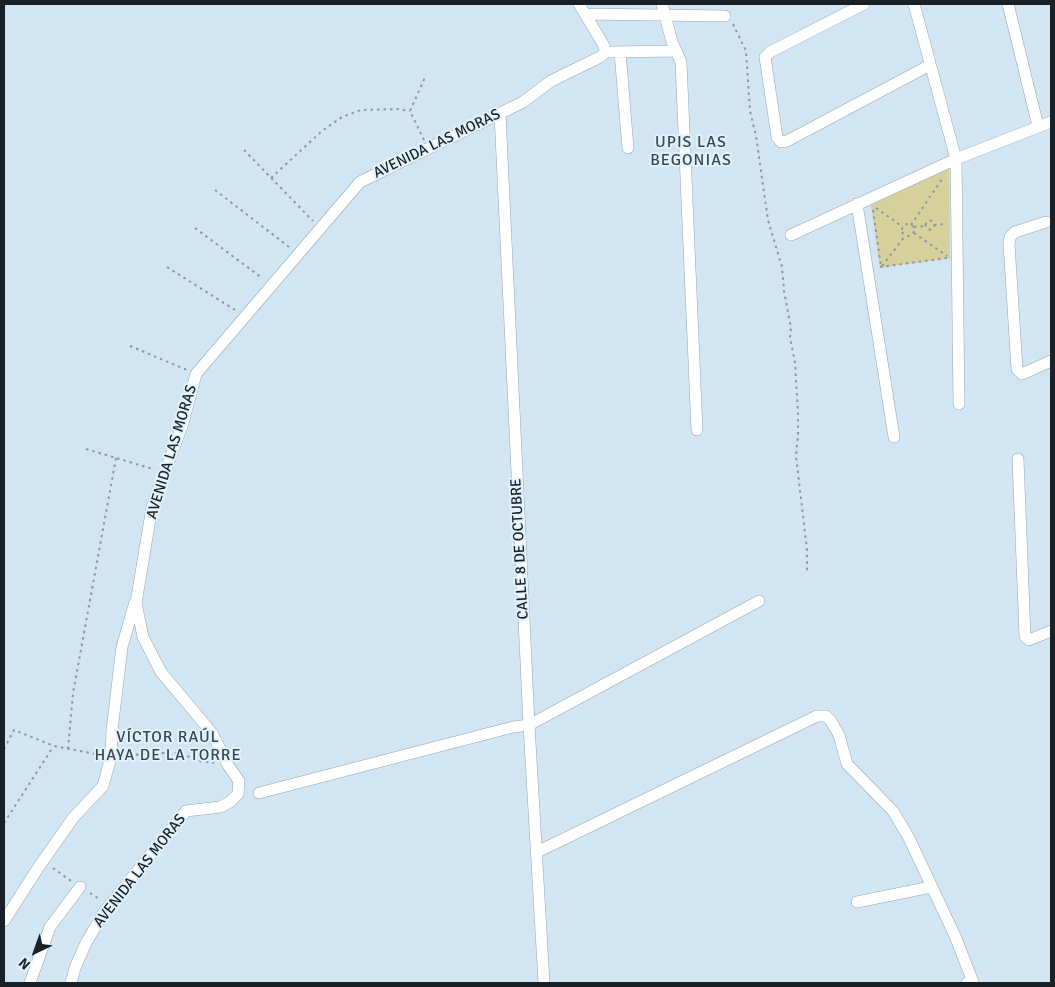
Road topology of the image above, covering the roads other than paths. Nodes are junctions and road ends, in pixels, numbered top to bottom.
1 (579, 4) edge
2 (662, 4) edge
3 (864, 4) edge
4 (914, 4) edge
5 (1008, 4) edge
6 (586, 14) junction
7 (666, 16) junction
8 (729, 18) road end
9 (676, 51) junction
10 (606, 52) junction
11 (620, 52) junction
12 (930, 65) junction
13 (500, 114) junction
14 (1051, 122) edge
15 (1038, 126) junction
16 (628, 148) dead end
17 (956, 159) junction
18 (858, 204) junction
19 (1046, 222) dead end
20 (791, 235) dead end
21 (1051, 361) edge
22 (959, 404) dead end
23 (696, 430) dead end
24 (894, 437) dead end
25 (1018, 459) dead end
26 (139, 588) junction
27 (759, 601) dead end
28 (1051, 631) edge
29 (529, 725) junction
30 (259, 794) dead end
31 (537, 852) junction
32 (80, 887) dead end
33 (931, 887) junction
34 (857, 902) dead end
35 (4, 921) edge
36 (30, 983) edge
37 (71, 983) edge
38 (544, 983) edge
39 (967, 983) edge

1 - 6 street
2 - 7 street
3 - 12 street
4 - 12 street
5 - 15 street
6 - 7 street
6 - 10 street
7 - 8 street
7 - 9 street
9 - 11 street
9 - 23 street
10 - 11 street
10 - 13 street, AVENIDA LAS MORAS
11 - 16 street
12 - 17 street
13 - 26 street, AVENIDA LAS MORAS
13 - 29 street, CALLE 8 DE OCTUBRE
14 - 15 street
15 - 17 street
17 - 18 street
17 - 22 street
18 - 20 street
18 - 24 street
19 - 21 street
25 - 28 street
26 - 35 street
26 - 37 street, AVENIDA LAS MORAS
27 - 29 street
29 - 30 street
29 - 31 street, CALLE 8 DE OCTUBRE
31 - 33 street
31 - 38 street, CALLE 8 DE OCTUBRE
32 - 36 street
33 - 34 street
33 - 39 street

